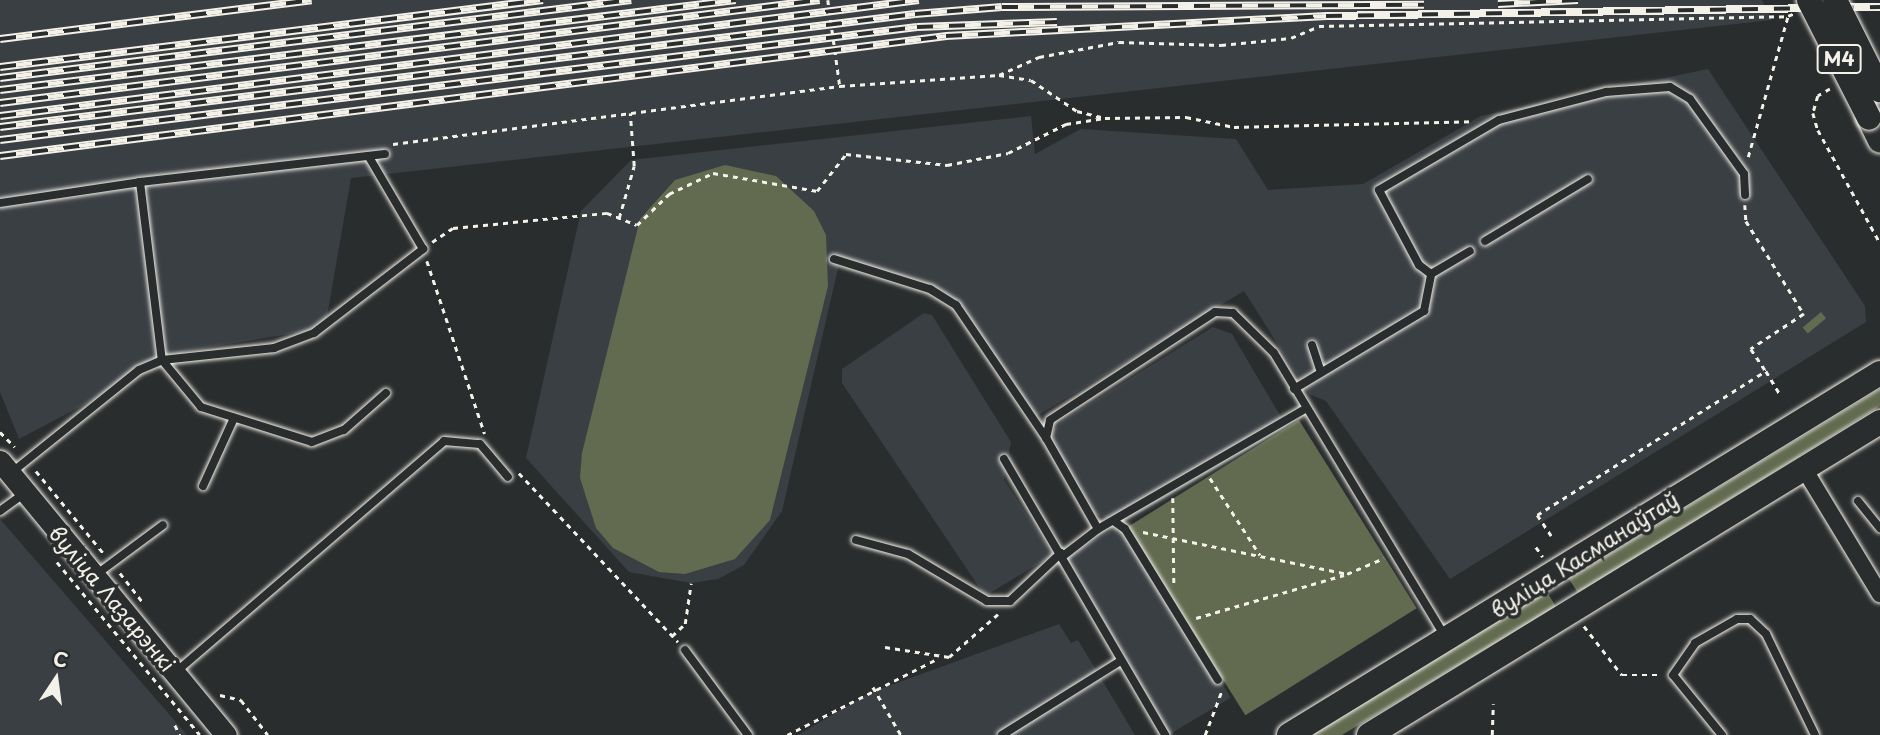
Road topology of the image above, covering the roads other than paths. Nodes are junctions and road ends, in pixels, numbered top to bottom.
1 (1835, 0) edge
2 (1806, 4) edge
3 (1880, 90) edge
4 (1880, 141) edge
5 (385, 149) road end
6 (369, 157) junction
7 (1588, 178) dead end
8 (140, 182) junction
9 (1745, 195) road end
10 (0, 203) edge
11 (1485, 241) dead end
12 (1470, 251) dead end
13 (834, 259) dead end
14 (1432, 274) junction
15 (1312, 345) dead end
16 (162, 360) junction
17 (1321, 373) junction
18 (1880, 373) edge
19 (1294, 389) junction
20 (386, 393) dead end
21 (1303, 410) junction
22 (234, 418) junction
23 (1880, 422) edge
24 (1046, 438) junction
25 (1880, 441) edge
26 (1004, 459) dead end
27 (13, 465) edge
28 (1810, 470) junction
29 (508, 477) dead end
30 (202, 486) dead end
31 (25, 493) junction
32 (1857, 501) dead end
33 (0, 511) edge
34 (1115, 522) junction
35 (163, 525) dead end
36 (1880, 528) edge
37 (1098, 530) junction
38 (856, 540) dead end
39 (1062, 555) junction
40 (95, 576) junction
41 (1880, 594) edge
42 (1446, 638) junction
43 (685, 650) road end
44 (1119, 662) junction
45 (175, 673) junction
46 (1218, 680) road end
47 (226, 735) edge
48 (748, 735) edge
49 (1002, 735) edge
50 (1165, 735) edge
51 (1289, 735) edge
52 (1369, 735) edge
53 (1722, 735) edge
54 (1815, 735) edge

1 - 3 main road, М4, bridge
2 - 4 main road, М4, bridge
5 - 6 lane
6 - 8 lane
6 - 16 lane
7 - 11 lane
8 - 10 lane
8 - 16 lane
9 - 14 lane
12 - 14 lane
13 - 24 lane
14 - 17 lane
15 - 17 lane
16 - 22 lane
16 - 27 lane
17 - 19 lane
18 - 42 main road, вуліца Касманаўтаў
19 - 21 lane
19 - 24 lane
20 - 22 lane
21 - 34 lane
21 - 42 lane
22 - 30 lane
23 - 28 main road, вуліца Касманаўтаў
24 - 37 lane
25 - 28 main road, вуліца Касманаўтаў
26 - 39 lane
27 - 31 main road, вуліца Лазарэнкі
28 - 41 street
28 - 52 main road, вуліца Касманаўтаў
29 - 45 lane
31 - 33 lane
31 - 40 main road, вуліца Лазарэнкі
32 - 36 lane
34 - 37 lane
34 - 46 lane
35 - 40 lane
37 - 39 lane
38 - 39 lane
39 - 44 lane
40 - 45 main road, вуліца Лазарэнкі
42 - 51 main road, вуліца Касманаўтаў
43 - 48 lane
44 - 49 lane
44 - 50 lane
45 - 47 main road, вуліца Лазарэнкі
53 - 54 lane

